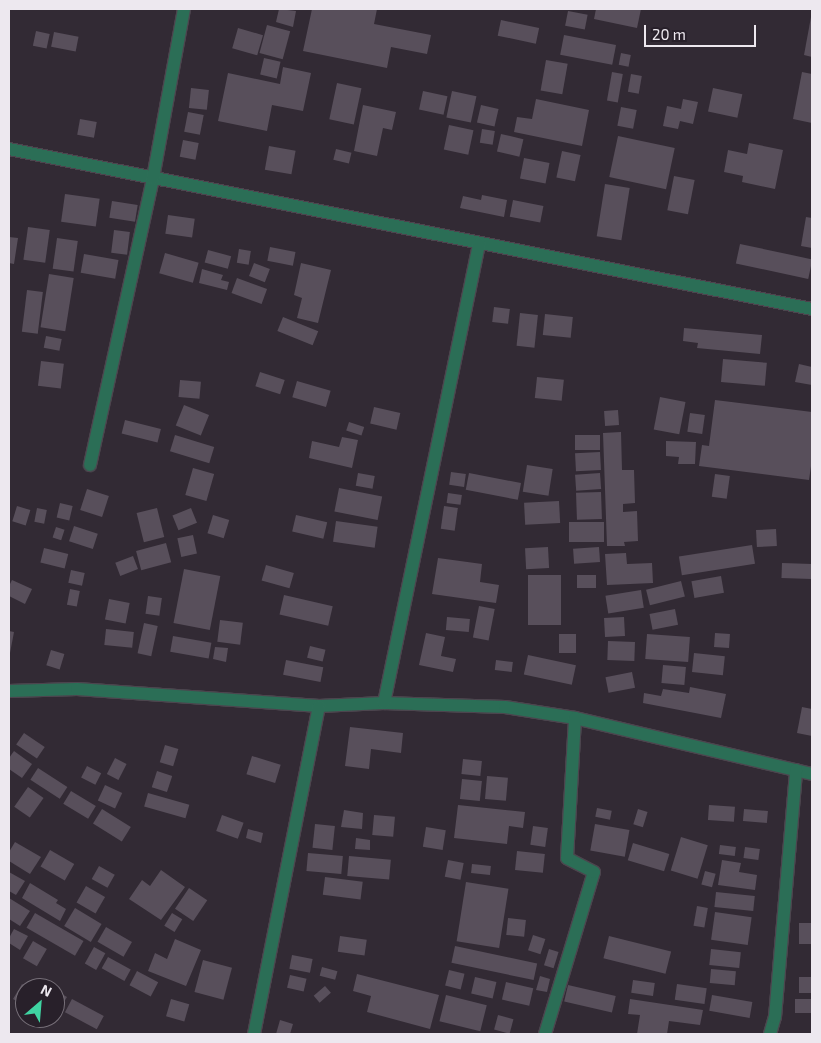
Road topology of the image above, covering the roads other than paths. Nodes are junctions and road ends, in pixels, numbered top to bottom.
1 (184, 9) edge
2 (9, 149) edge
3 (153, 178) junction
4 (479, 244) junction
5 (812, 309) edge
6 (90, 465) dead end
7 (9, 691) edge
8 (384, 703) junction
9 (319, 706) junction
10 (575, 718) junction
11 (796, 770) junction
12 (812, 774) edge
13 (254, 1034) edge
14 (545, 1034) edge
15 (770, 1034) edge

1 - 3 street
2 - 3 street
3 - 4 street
3 - 6 street
4 - 5 street
4 - 8 street
7 - 9 street
8 - 9 street
8 - 10 street
9 - 13 street
10 - 11 street
10 - 14 street
11 - 12 street
11 - 15 street

